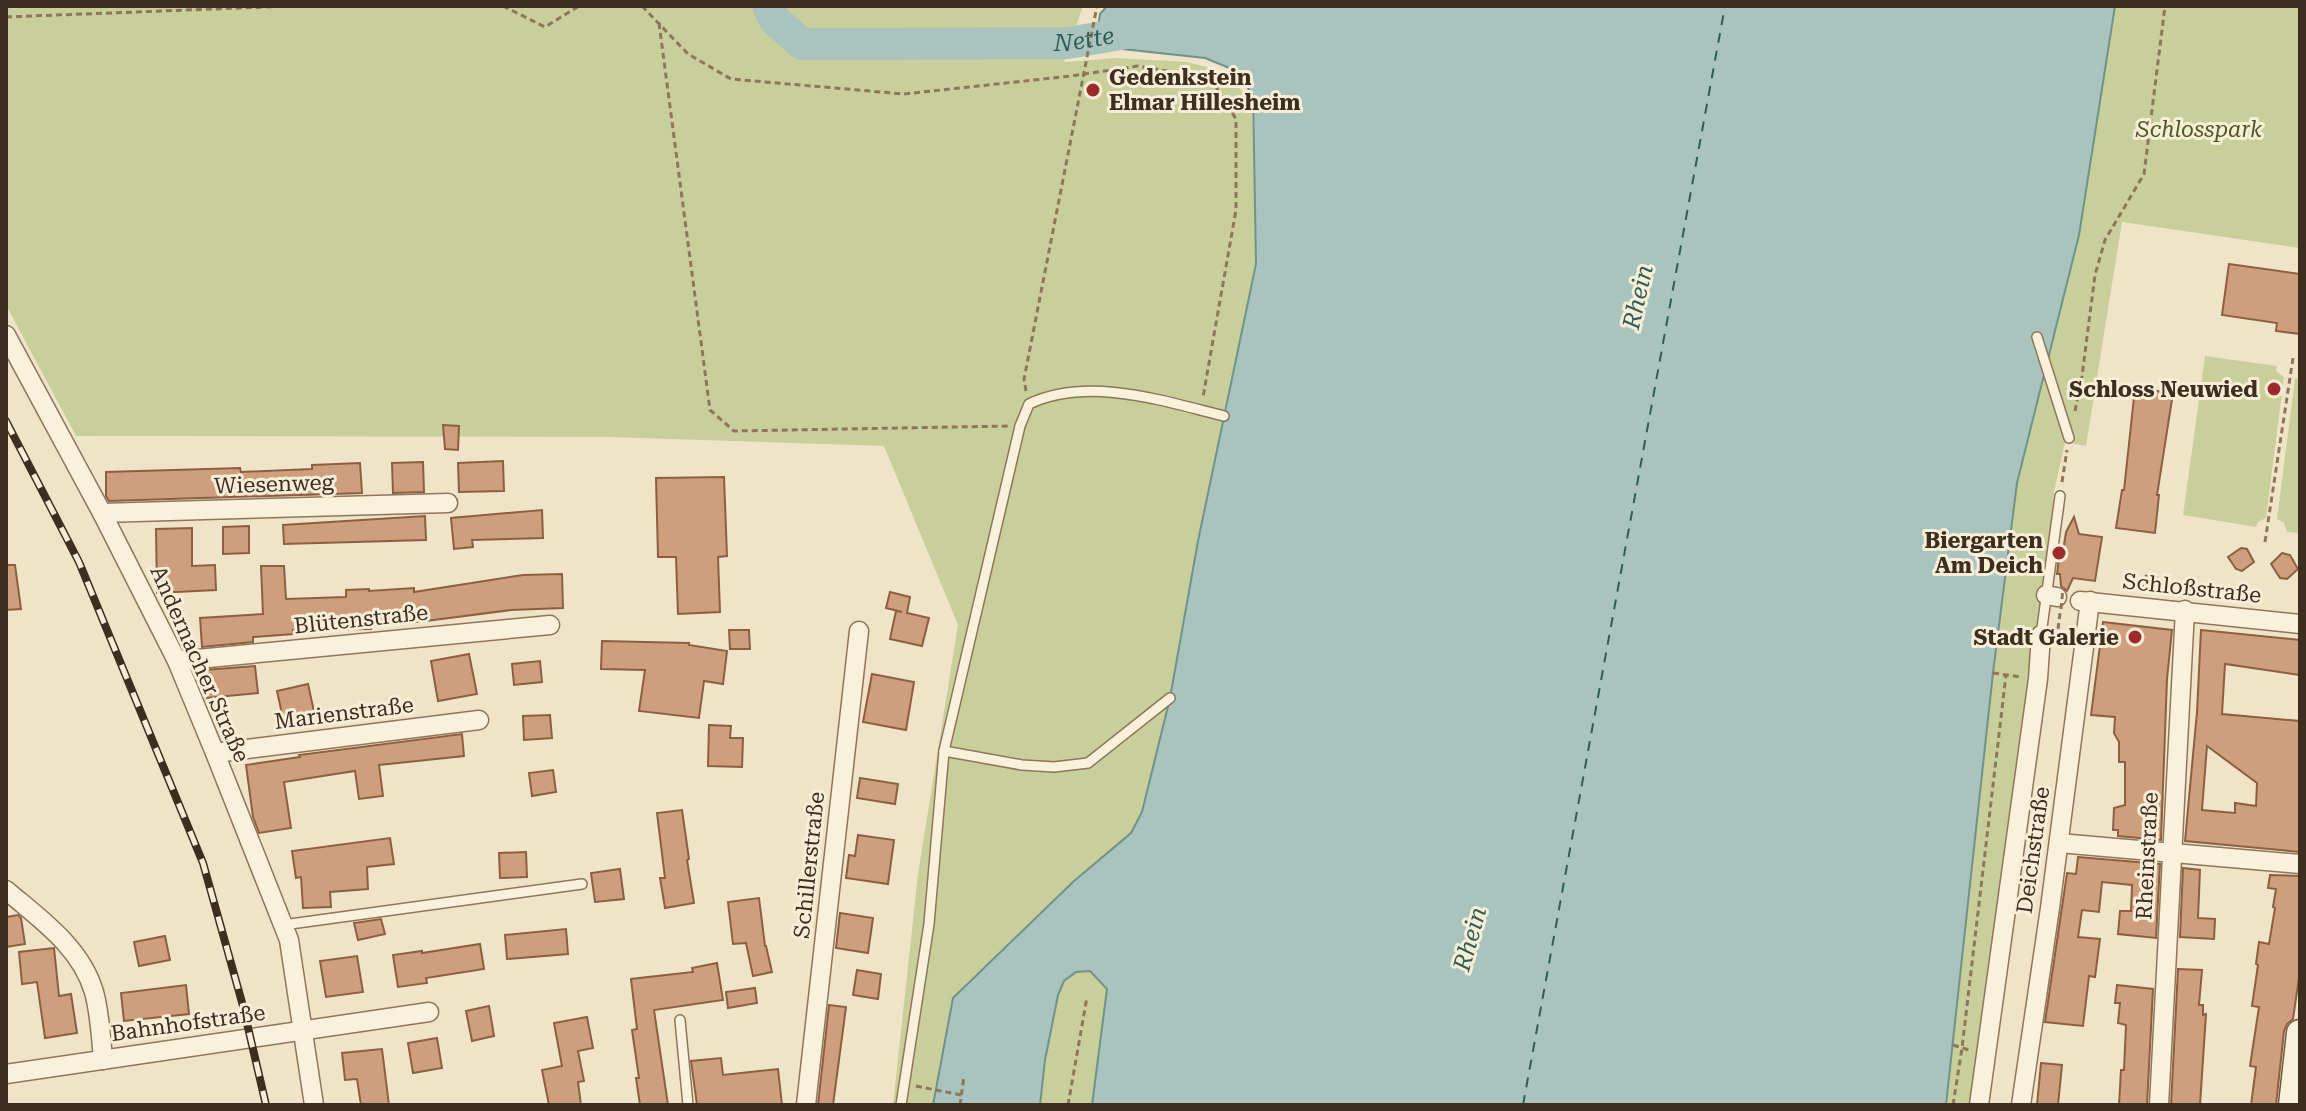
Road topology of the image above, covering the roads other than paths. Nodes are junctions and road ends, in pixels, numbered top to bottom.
1 (6, 335) edge
2 (2037, 337) dead end
3 (1224, 416) dead end
4 (2069, 438) road end
5 (2060, 496) road end
6 (448, 503) dead end
7 (102, 513) junction
8 (2085, 601) joint
9 (2185, 610) junction
10 (2300, 624) edge
11 (550, 625) dead end
12 (859, 631) dead end
13 (2041, 635) joint
14 (177, 661) junction
15 (1170, 698) dead end
16 (479, 720) dead end
17 (944, 751) junction
18 (215, 753) junction
19 (2059, 843) junction
20 (2171, 854) junction
21 (2300, 864) edge
22 (582, 884) dead end
23 (6, 890) edge
24 (283, 925) junction
25 (429, 1012) dead end
26 (680, 1020) dead end
27 (302, 1031) junction
28 (2300, 1033) edge
29 (103, 1060) junction
30 (6, 1074) edge
31 (314, 1105) edge
32 (688, 1105) edge
33 (806, 1105) edge
34 (901, 1105) edge
35 (1979, 1105) edge
36 (2021, 1105) edge
37 (2159, 1105) edge
38 (2292, 1105) edge

1 - 7 street, Andernacher Straße
2 - 4 lane
3 - 17 lane
5 - 13 lane
6 - 7 street, Wiesenweg
7 - 14 street, Andernacher Straße
8 - 9 street, Schloßstraße
8 - 19 street, Deichstraße
9 - 10 street, Schloßstraße
9 - 20 street, Rheinstraße
11 - 14 street, Blütenstraße
12 - 33 street, Schillerstraße
13 - 35 street
14 - 18 street, Andernacher Straße
15 - 17 lane
16 - 18 street, Marienstraße
17 - 34 lane
18 - 24 street, Andernacher Straße
19 - 20 street
19 - 36 street, Deichstraße
20 - 21 street
20 - 37 street, Rheinstraße
22 - 24 lane
23 - 29 street
24 - 27 street, Andernacher Straße
25 - 27 street, Bahnhofstraße
26 - 32 lane
27 - 29 street, Bahnhofstraße
27 - 31 street
28 - 38 street
29 - 30 street, Bahnhofstraße

